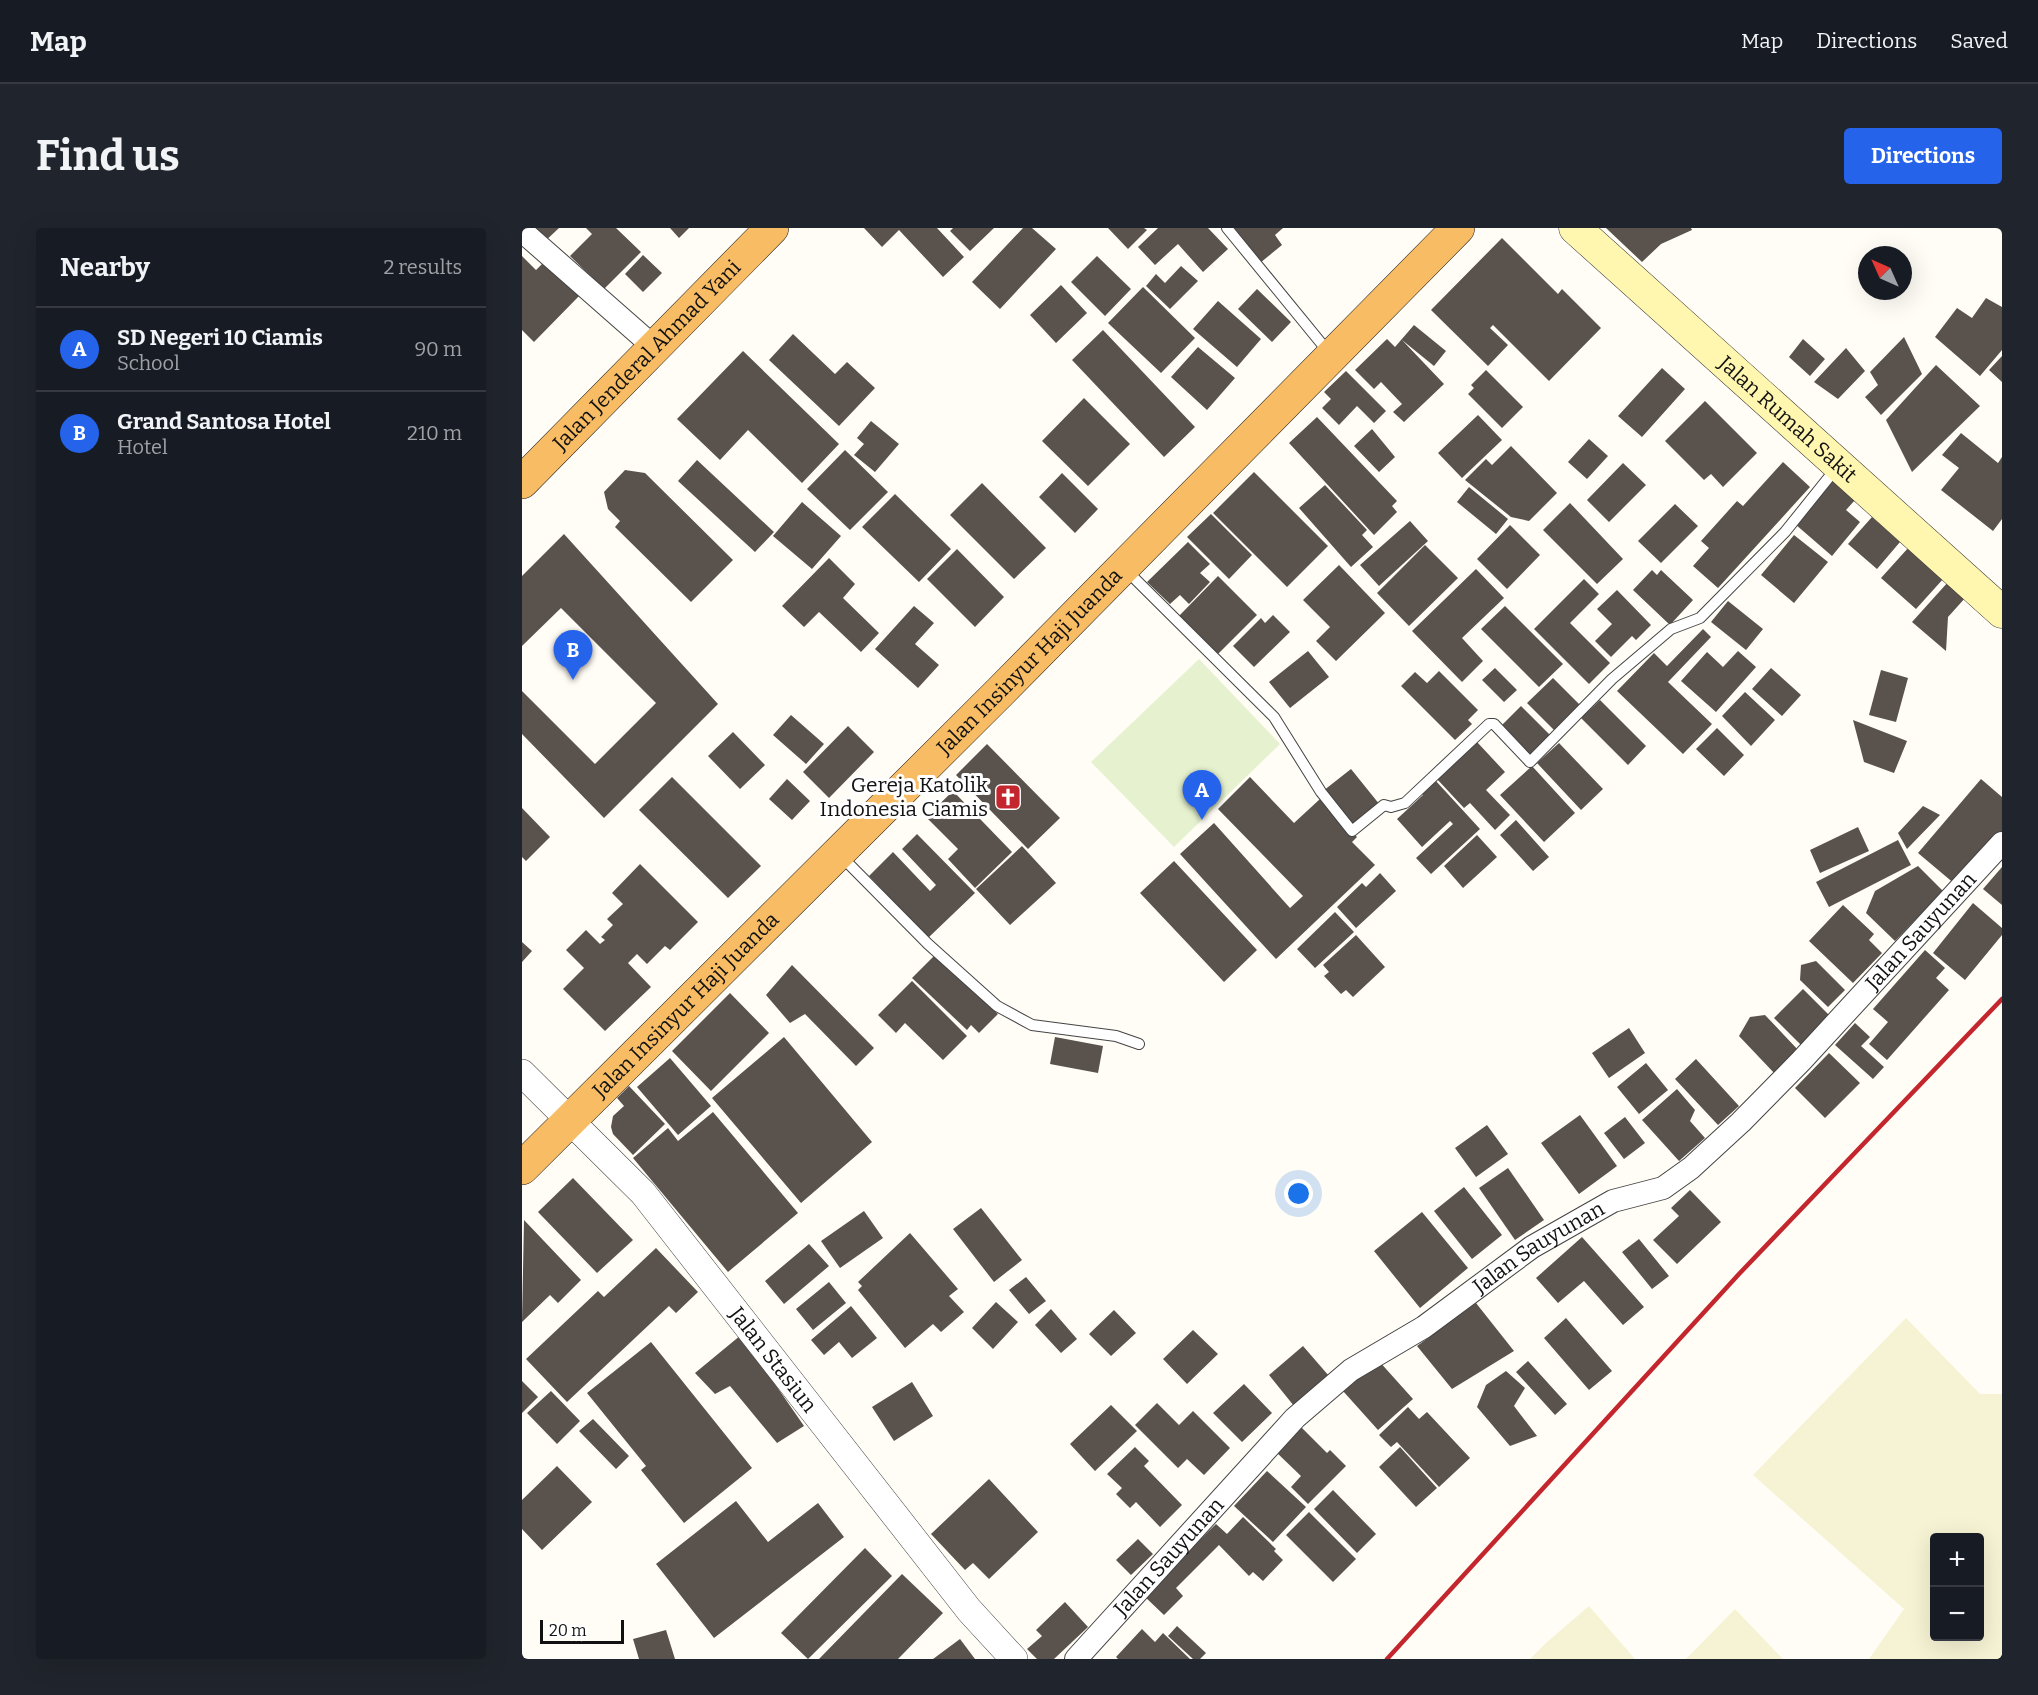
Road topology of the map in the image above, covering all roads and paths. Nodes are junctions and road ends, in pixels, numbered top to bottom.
1 (772, 228) edge
2 (1227, 228) edge
3 (1458, 228) edge
4 (1575, 228) edge
5 (522, 231) edge
6 (654, 347) junction
7 (1332, 356) junction
8 (1838, 466) junction
9 (522, 482) edge
10 (1122, 567) junction
11 (2002, 612) edge
12 (2002, 843) edge
13 (837, 853) junction
14 (1139, 1044) dead end
15 (522, 1073) edge
16 (570, 1120) junction
17 (522, 1168) edge
18 (1014, 1659) edge
19 (1076, 1659) edge

1 - 6 highway, Jalan Jenderal Ahmad Yani
2 - 7 lane
3 - 7 highway, Jalan Insinyur Haji Juanda
4 - 8 main road, Jalan Rumah Sakit
5 - 6 street
6 - 9 highway, Jalan Jenderal Ahmad Yani
7 - 10 highway, Jalan Insinyur Haji Juanda
8 - 10 lane
8 - 11 main road, Jalan Rumah Sakit
10 - 13 highway, Jalan Insinyur Haji Juanda
12 - 19 street, Jalan Sauyunan
13 - 14 lane
13 - 16 highway, Jalan Insinyur Haji Juanda
15 - 16 street, Jalan Stasiun
16 - 17 highway, Jalan Insinyur Haji Juanda
16 - 18 street, Jalan Stasiun

